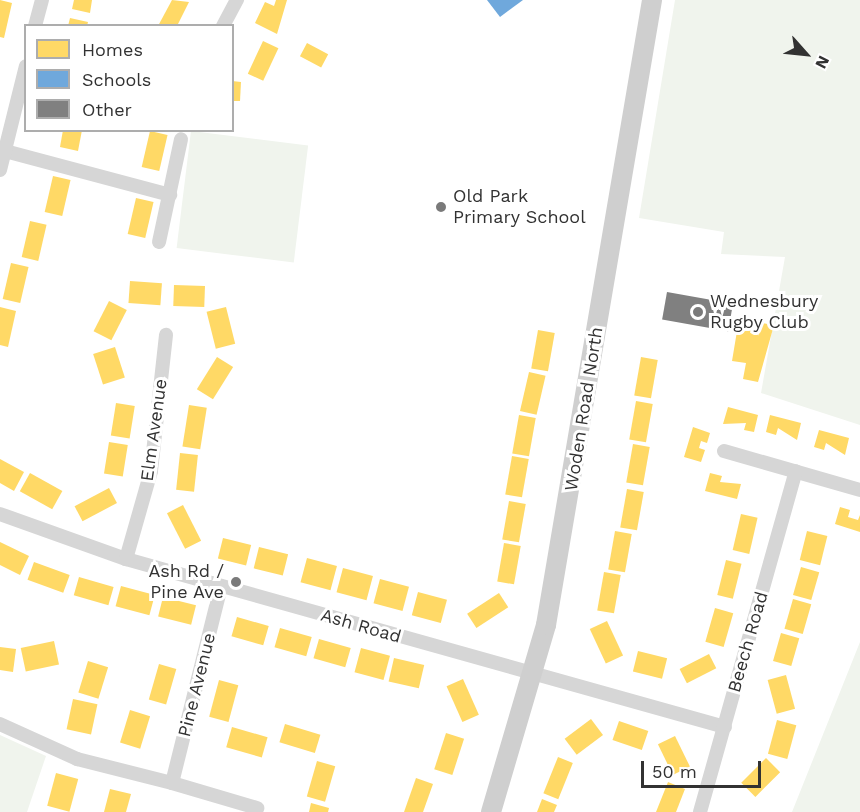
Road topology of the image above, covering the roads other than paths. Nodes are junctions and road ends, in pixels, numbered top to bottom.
1 (42, 0) edge
2 (237, 0) edge
3 (652, 0) edge
4 (36, 24) edge
5 (224, 24) edge
6 (24, 74) edge
7 (181, 139) dead end
8 (5, 151) junction
9 (0, 170) edge
10 (170, 195) junction
11 (159, 242) dead end
12 (166, 335) dead end
13 (724, 451) dead end
14 (796, 471) junction
15 (860, 490) edge
16 (0, 514) edge
17 (126, 559) junction
18 (221, 586) junction
19 (533, 673) junction
20 (0, 724) edge
21 (725, 727) junction
22 (172, 783) junction
23 (257, 808) dead end
24 (491, 812) edge
25 (700, 812) edge

1 - 4 street
2 - 5 street
3 - 19 street, Woden Road North
6 - 8 street
7 - 10 street
8 - 9 street
8 - 10 street
10 - 11 street
12 - 17 street, Elm Avenue
13 - 14 street
14 - 15 street
14 - 21 street, Beech Road
16 - 17 street, Ash Road
17 - 18 street, Ash Road
18 - 19 street, Ash Road
18 - 22 street, Pine Avenue
19 - 21 street, Ash Road
19 - 24 street, Woden Road North
20 - 22 street
21 - 25 street, Beech Road
22 - 23 street

